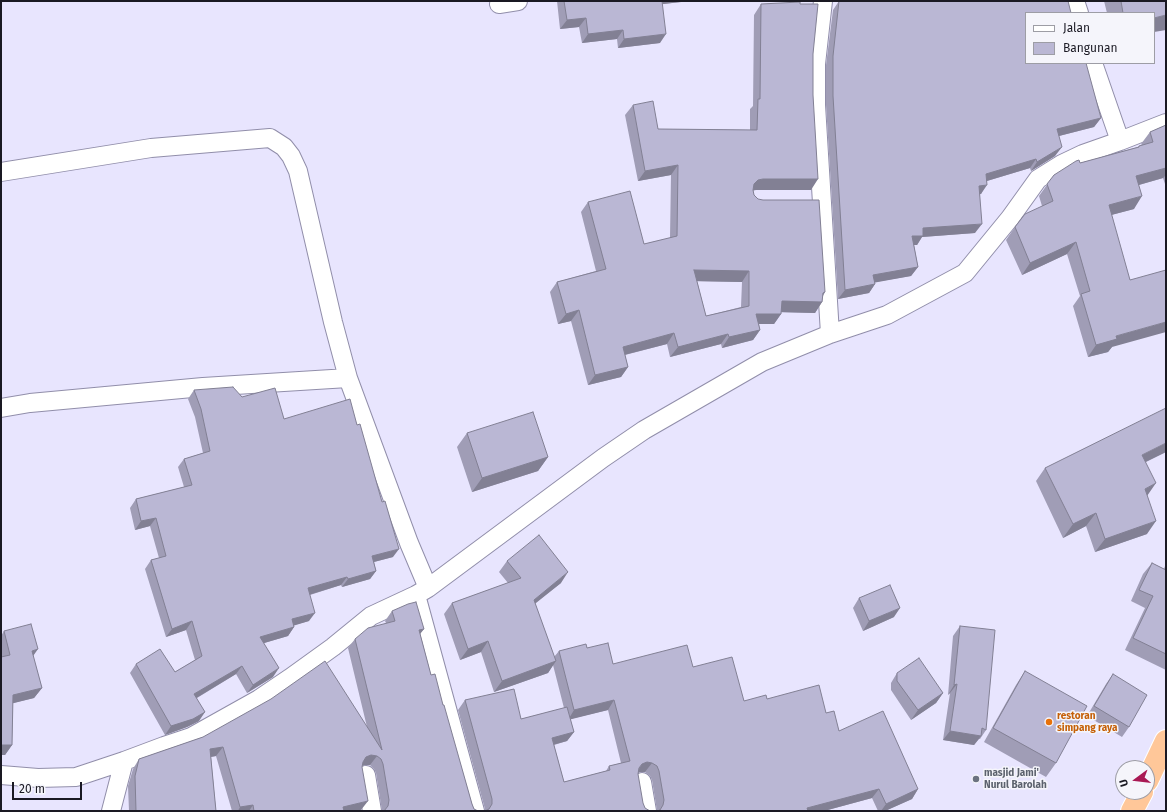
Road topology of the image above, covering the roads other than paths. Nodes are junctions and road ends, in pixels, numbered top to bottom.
1 (518, 1) edge
2 (823, 1) edge
3 (1075, 1) edge
4 (499, 4) dead end
5 (1078, 12) edge
6 (1093, 64) edge
7 (1166, 123) edge
8 (1120, 142) junction
9 (1, 172) edge
10 (830, 334) junction
11 (348, 378) junction
12 (1, 408) edge
13 (422, 592) junction
14 (1166, 741) edge
15 (124, 761) junction
16 (1155, 764) edge
17 (1, 775) edge
18 (366, 775) dead end
19 (642, 782) dead end
20 (1138, 800) edge
21 (111, 811) edge
22 (372, 811) edge
23 (476, 811) edge
24 (647, 811) edge
25 (1132, 811) edge

1 - 4 street
2 - 10 street
3 - 5 street
6 - 8 street
7 - 8 street
8 - 10 street
9 - 11 street
10 - 13 street
11 - 12 street
11 - 13 street
13 - 15 street
13 - 23 street
14 - 16 highway
15 - 17 street
15 - 21 street
18 - 22 street
19 - 24 street
20 - 25 highway

